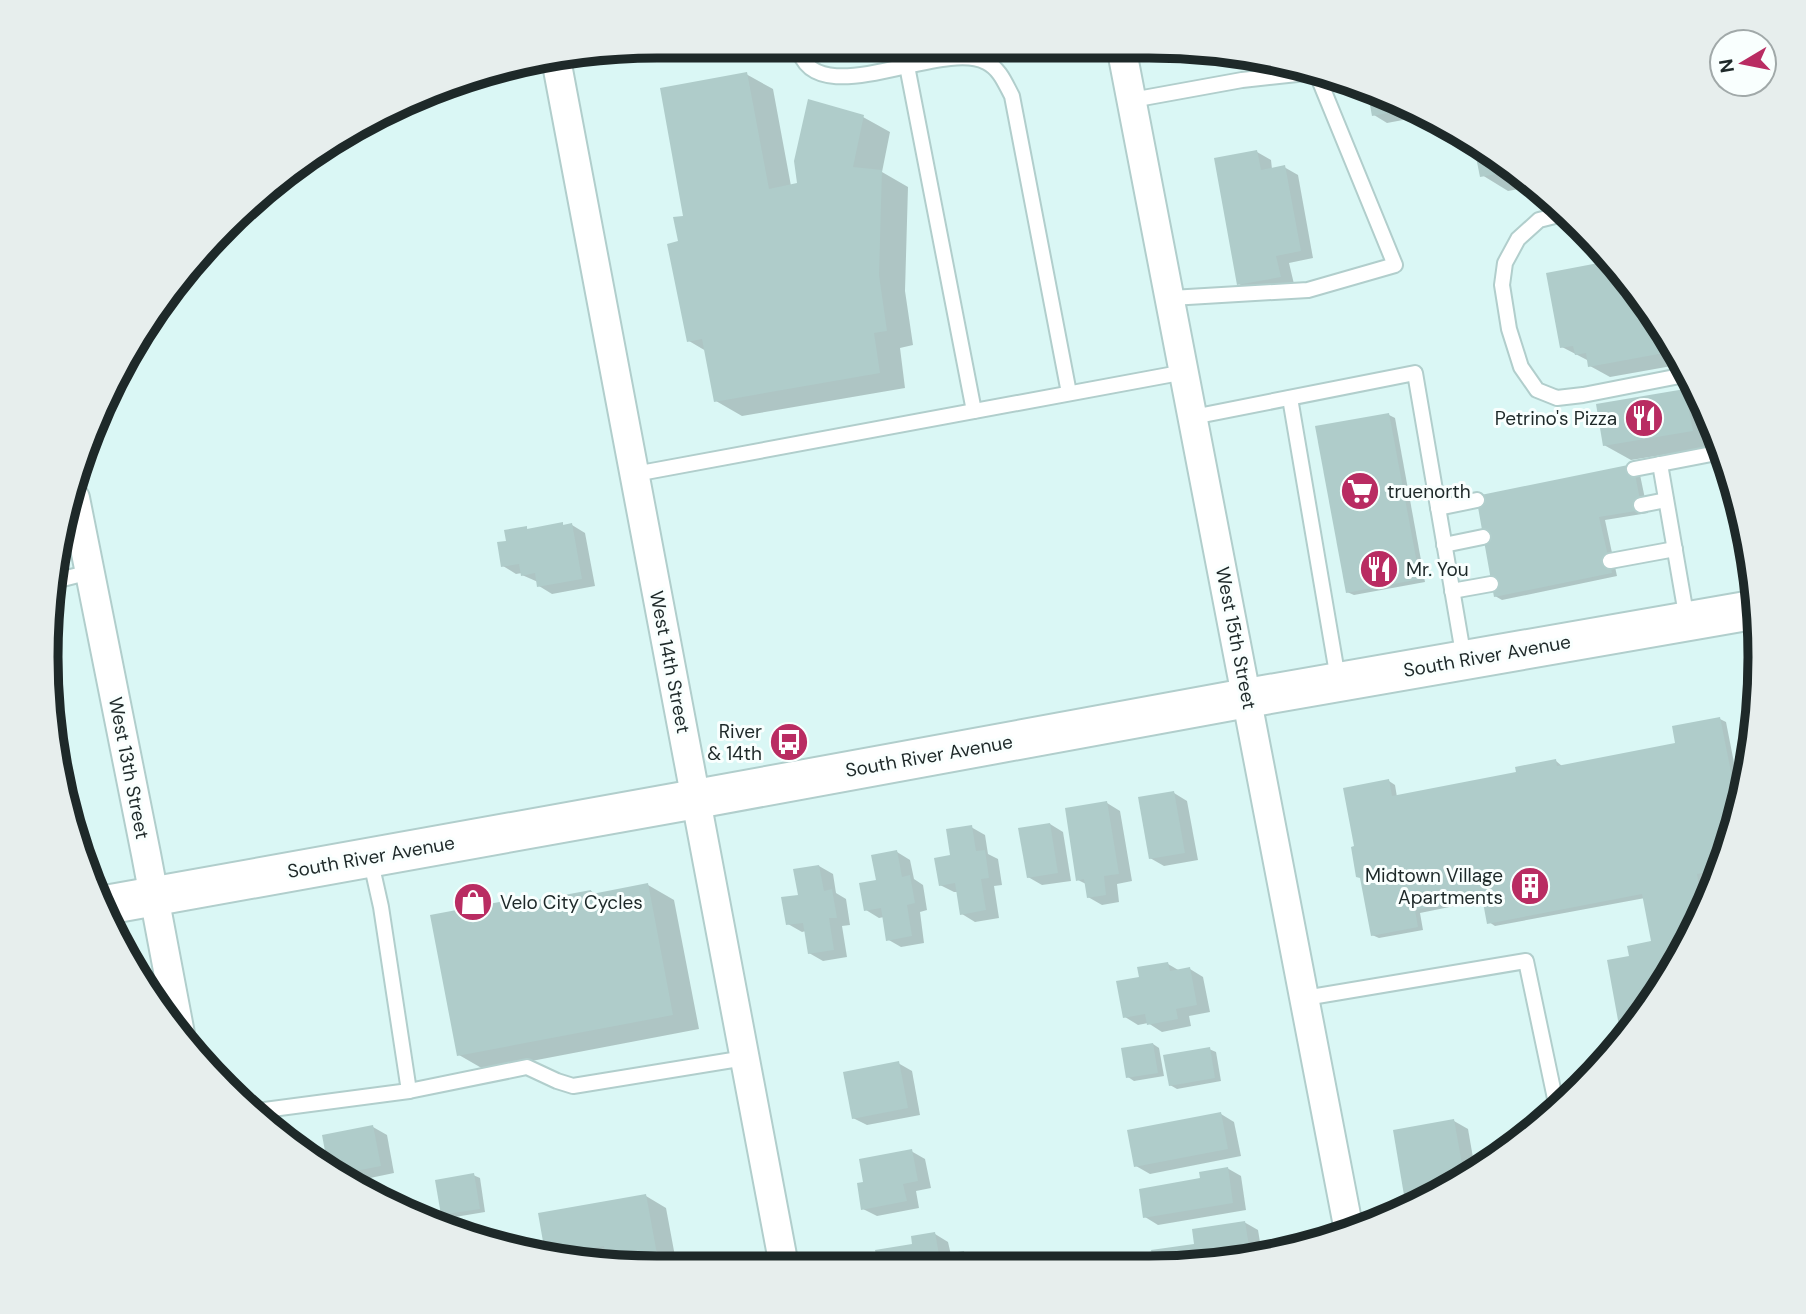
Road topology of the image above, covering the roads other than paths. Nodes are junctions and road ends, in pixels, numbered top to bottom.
1 (803, 58) edge
2 (949, 58) edge
3 (975, 58) edge
4 (1123, 58) edge
5 (557, 66) edge
6 (907, 66) junction
7 (1290, 75) edge
8 (1321, 83) edge
9 (1132, 100) junction
10 (1555, 216) edge
11 (1171, 298) junction
12 (1185, 372) junction
13 (1678, 376) edge
14 (1069, 393) junction
15 (1290, 398) junction
16 (974, 411) junction
17 (1193, 417) junction
18 (1712, 454) edge
19 (1660, 464) junction
20 (1634, 469) dead end
21 (635, 474) junction
22 (1477, 500) dead end
23 (1666, 500) junction
24 (1641, 505) dead end
25 (77, 507) edge
26 (1438, 508) junction
27 (1483, 537) dead end
28 (1444, 545) junction
29 (1675, 548) junction
30 (1609, 561) dead end
31 (90, 572) junction
32 (63, 579) edge
33 (1491, 584) dead end
34 (1452, 591) junction
35 (1746, 611) edge
36 (1687, 621) junction
37 (1464, 660) junction
38 (1339, 682) junction
39 (1247, 698) junction
40 (696, 799) junction
41 (370, 857) junction
42 (154, 895) junction
43 (111, 904) edge
44 (1304, 998) junction
45 (176, 1014) edge
46 (745, 1058) junction
47 (408, 1091) junction
48 (1555, 1098) edge
49 (264, 1110) edge
50 (1347, 1222) edge
51 (782, 1256) edge

1 - 6 lane
2 - 6 lane
3 - 14 lane
4 - 9 street, West 15th Street
5 - 21 street, West 14th Street
6 - 16 lane
7 - 9 lane
8 - 11 lane
9 - 11 street, West 15th Street
10 - 13 lane
11 - 12 street, West 15th Street
12 - 14 lane
12 - 17 street, West 15th Street
14 - 16 lane
15 - 17 lane
15 - 26 lane
15 - 38 lane
16 - 21 lane
17 - 39 street, West 15th Street
18 - 19 lane
19 - 20 lane
19 - 23 lane
21 - 40 street, West 14th Street
22 - 26 lane
23 - 24 lane
23 - 29 lane
25 - 31 street, West 13th Street
26 - 28 lane
27 - 28 lane
28 - 34 lane
29 - 30 lane
29 - 36 lane
31 - 32 lane
31 - 42 street, West 13th Street
33 - 34 lane
34 - 37 lane
35 - 36 main road, South River Avenue
36 - 37 main road, South River Avenue
37 - 38 main road, South River Avenue
38 - 39 main road, South River Avenue
39 - 40 main road, South River Avenue
39 - 44 street, West 15th Street
40 - 41 main road, South River Avenue
40 - 46 street, West 14th Street
41 - 42 main road, South River Avenue
41 - 47 lane
42 - 43 main road, South River Avenue
42 - 45 street, West 13th Street
44 - 48 lane
44 - 50 street, West 15th Street
46 - 47 lane
46 - 51 street, West 14th Street
47 - 49 lane

